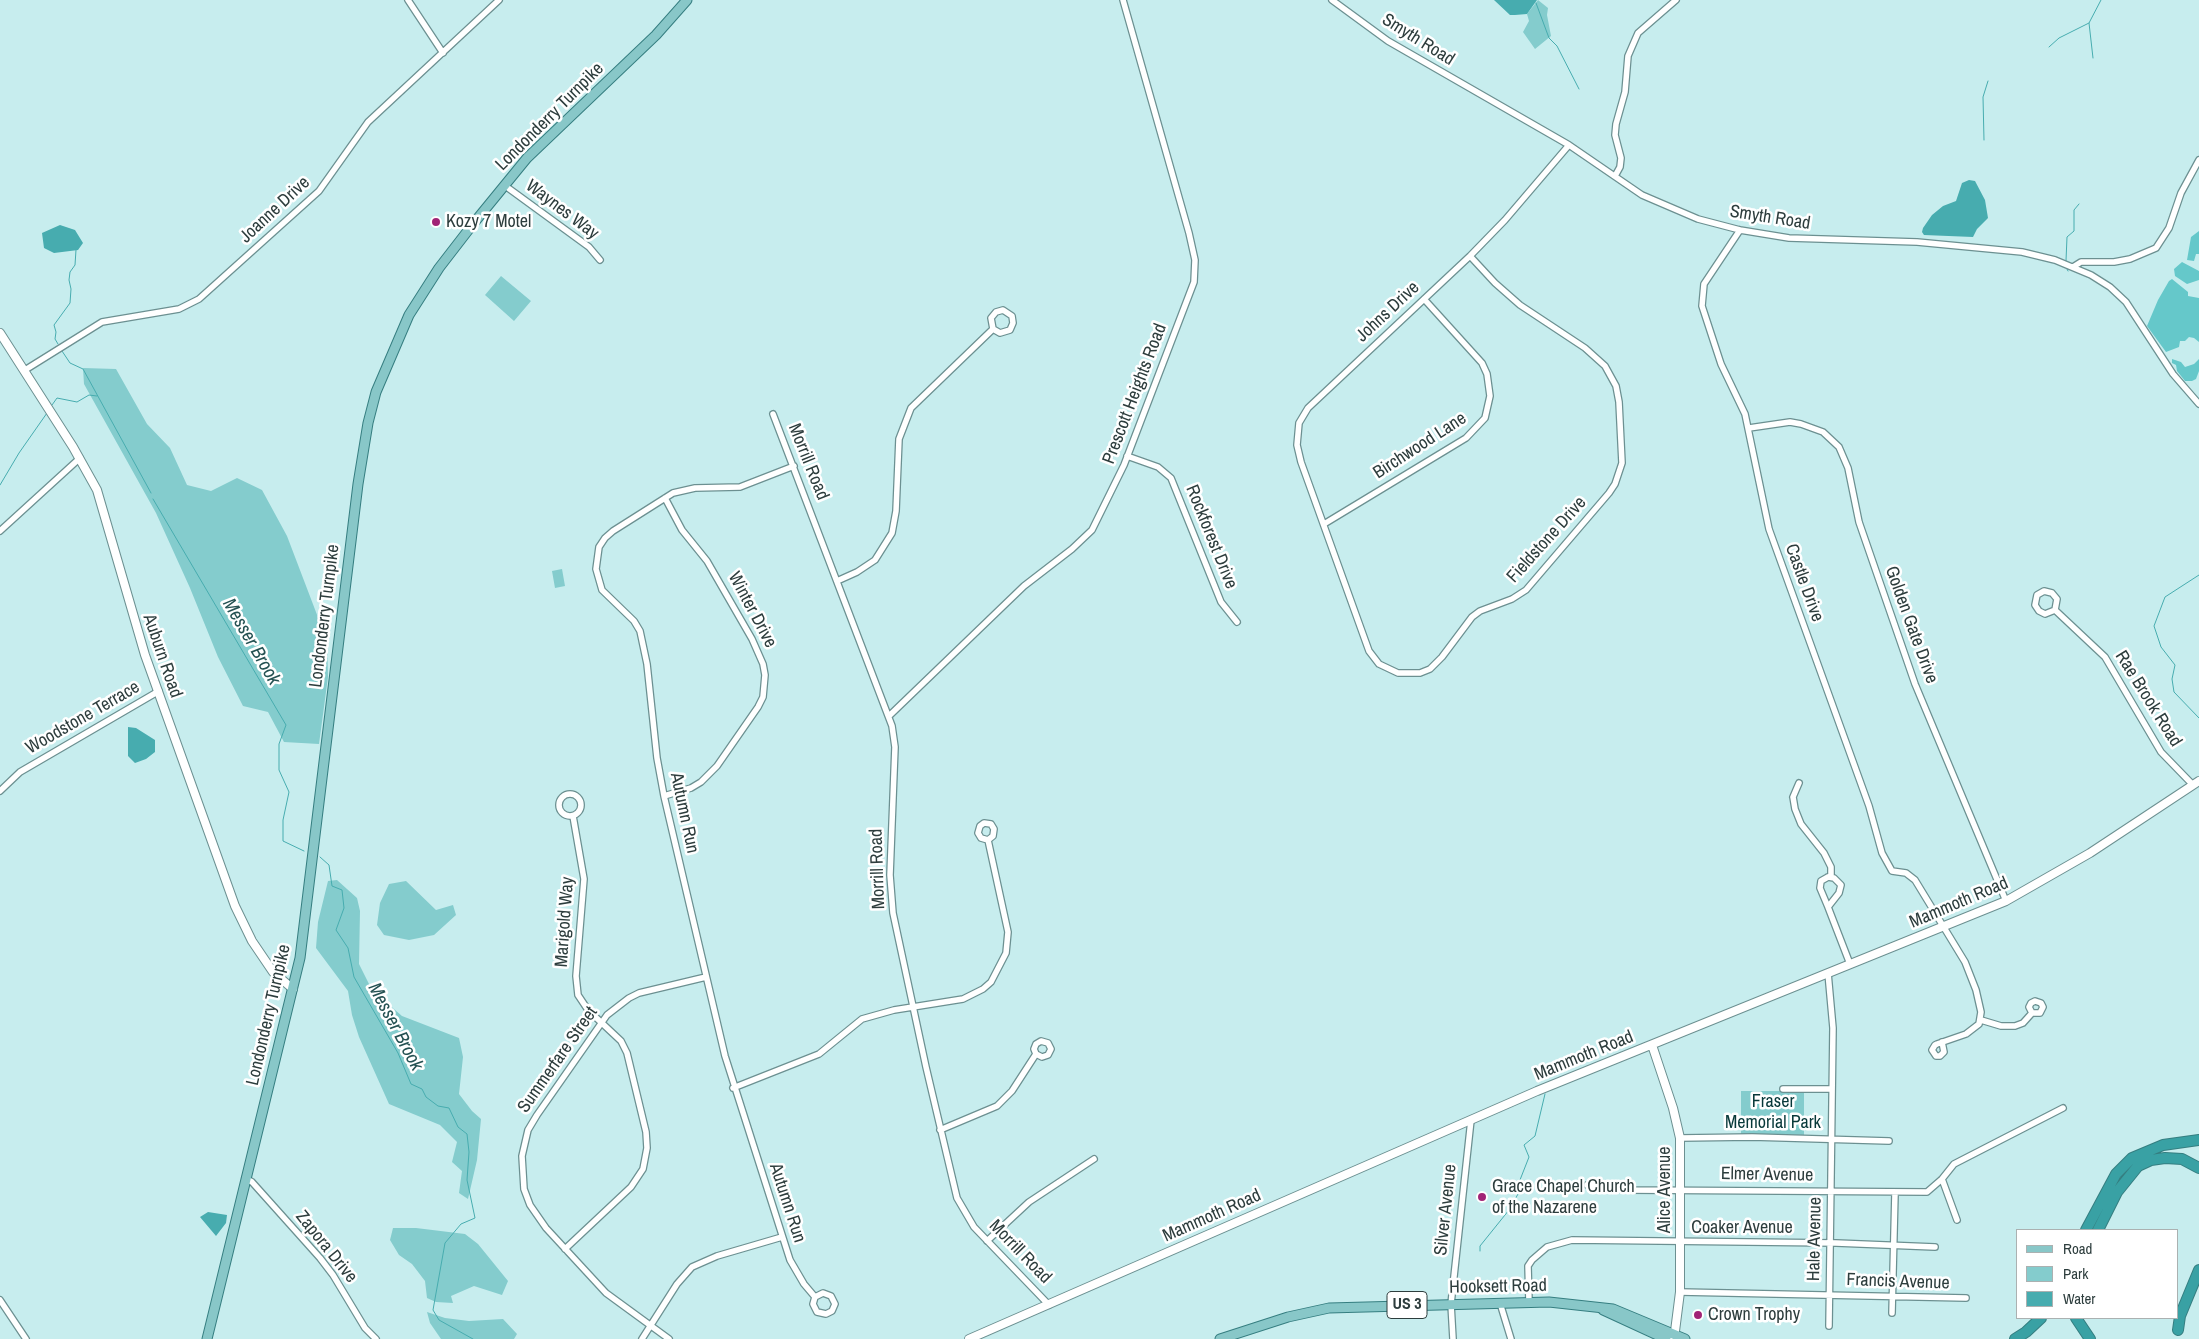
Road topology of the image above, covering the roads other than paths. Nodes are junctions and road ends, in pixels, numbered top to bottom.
1 (408, 0) edge
2 (499, 0) edge
3 (687, 0) edge
4 (1123, 0) edge
5 (1332, 0) edge
6 (1676, 0) edge
7 (443, 53) junction
8 (1569, 145) junction
9 (2199, 160) edge
10 (1615, 176) junction
11 (504, 185) junction
12 (1740, 230) junction
13 (1470, 256) junction
14 (600, 260) dead end
15 (2072, 267) junction
16 (1424, 299) junction
17 (993, 329) junction
18 (0, 333) edge
19 (24, 370) junction
20 (2199, 404) edge
21 (773, 414) dead end
22 (1749, 428) junction
23 (1127, 456) junction
24 (80, 458) junction
25 (794, 466) junction
26 (665, 498) junction
27 (1324, 524) junction
28 (0, 531) edge
29 (837, 581) junction
30 (2055, 610) junction
31 (1237, 622) dead end
32 (159, 691) junction
33 (889, 716) junction
34 (2196, 783) edge
35 (0, 790) edge
36 (664, 796) junction
37 (1794, 797) dead end
38 (573, 816) junction
39 (988, 840) dead end
40 (1830, 877) junction
41 (2006, 900) junction
42 (1828, 907) junction
43 (1943, 927) junction
44 (1850, 964) junction
45 (1828, 973) junction
46 (706, 977) junction
47 (293, 989) junction
48 (914, 1007) junction
49 (2032, 1013) dead end
50 (1981, 1020) junction
51 (601, 1022) junction
52 (1942, 1042) dead end
53 (1652, 1045) junction
54 (1036, 1054) dead end
55 (733, 1088) junction
56 (1783, 1089) dead end
57 (1832, 1089) junction
58 (2063, 1108) dead end
59 (1471, 1120) junction
60 (940, 1130) junction
61 (1680, 1138) junction
62 (1831, 1139) junction
63 (2199, 1140) edge
64 (1889, 1141) dead end
65 (1094, 1159) dead end
66 (2199, 1168) edge
67 (245, 1178) junction
68 (1942, 1179) junction
69 (1586, 1185) dead end
70 (1681, 1189) junction
71 (1831, 1192) junction
72 (1895, 1193) junction
73 (1957, 1220) dead end
74 (2087, 1229) edge
75 (2098, 1229) edge
76 (782, 1237) junction
77 (987, 1241) junction
78 (1680, 1242) junction
79 (1831, 1243) junction
80 (1893, 1245) junction
81 (1935, 1247) dead end
82 (565, 1248) junction
83 (2199, 1270) edge
84 (2199, 1288) edge
85 (1680, 1292) junction
86 (1829, 1295) junction
87 (1892, 1296) junction
88 (815, 1297) dead end
89 (1966, 1298) dead end
90 (0, 1300) edge
91 (1529, 1302) junction
92 (1500, 1303) junction
93 (1451, 1304) junction
94 (1049, 1305) junction
95 (1601, 1308) junction
96 (1892, 1313) dead end
97 (2040, 1319) edge
98 (2077, 1319) edge
99 (650, 1326) junction
100 (1828, 1326) dead end
101 (2176, 1334) edge
102 (1675, 1337) edge
103 (26, 1339) edge
104 (207, 1339) edge
105 (376, 1339) edge
106 (642, 1339) edge
107 (668, 1339) edge
108 (969, 1339) edge
109 (1220, 1339) edge
110 (1453, 1339) edge
111 (1511, 1339) edge
112 (1666, 1339) edge
113 (1685, 1339) edge
114 (2015, 1339) edge
115 (2090, 1339) edge

1 - 7 street
2 - 7 street, Joanne Drive
3 - 11 main road, Londonderry Turnpike
4 - 23 street, Prescott Heights Road
5 - 8 street, Smyth Road
6 - 10 street
7 - 19 street, Joanne Drive
8 - 10 street, Smyth Road
8 - 13 street, Johns Drive
9 - 15 street
10 - 12 street, Smyth Road
11 - 14 street, Waynes Way
11 - 47 main road, Londonderry Turnpike
12 - 15 street, Smyth Road
12 - 22 street, Castle Drive
13 - 16 street, Johns Drive
13 - 27 street, Fieldstone Drive
15 - 20 street, Smyth Road
16 - 27 street, Johns Drive
16 - 27 street, Birchwood Lane
17 - 17 street
17 - 29 street
18 - 19 main road, Auburn Road
19 - 24 main road, Auburn Road
21 - 25 street, Morrill Road
22 - 41 street, Golden Gate Drive
22 - 43 street, Castle Drive
23 - 31 street, Rockforest Drive
23 - 33 street, Prescott Heights Road
24 - 28 street
24 - 32 main road, Auburn Road
25 - 26 street, Autumn Run
25 - 29 street, Morrill Road
26 - 36 street, Autumn Run
26 - 36 street, Winter Drive
29 - 33 street, Morrill Road
30 - 30 street, Rae Brook Road
30 - 34 street, Rae Brook Road
32 - 35 street, Woodstone Terrace
32 - 47 main road, Auburn Road
33 - 48 street, Morrill Road
34 - 41 main road, Mammoth Road
36 - 46 street, Autumn Run
37 - 40 street
38 - 38 street, Marigold Way
38 - 51 street, Marigold Way
39 - 48 street
40 - 42 street
40 - 42 street
41 - 43 main road, Mammoth Road
42 - 44 street
43 - 44 main road, Mammoth Road
43 - 50 street, Castle Drive
44 - 45 main road, Mammoth Road
45 - 53 main road, Mammoth Road
45 - 57 street, Hale Avenue
46 - 51 street, Summerfare Street
46 - 55 street, Autumn Run
47 - 67 main road, Londonderry Turnpike
48 - 55 street
48 - 60 street, Morrill Road
49 - 50 street
50 - 52 street
51 - 82 street, Summerfare Street
51 - 82 street, Marigold Way
53 - 59 main road, Mammoth Road
53 - 61 main road, Alice Avenue
54 - 60 street
55 - 76 street, Autumn Run
56 - 57 street
57 - 62 street, Hale Avenue
58 - 68 street, Elmer Avenue
59 - 93 street, Silver Avenue
59 - 94 main road, Mammoth Road
60 - 77 street, Morrill Road
61 - 62 street
61 - 70 main road, Alice Avenue
62 - 64 street
62 - 71 street, Hale Avenue
63 - 74 highway
65 - 77 street
66 - 75 highway
67 - 104 main road, Londonderry Turnpike
67 - 105 street, Zapora Drive
68 - 72 street, Elmer Avenue
68 - 73 street
69 - 70 street, Elmer Avenue
70 - 71 street, Elmer Avenue
70 - 78 main road, Alice Avenue
71 - 72 street, Elmer Avenue
71 - 79 street, Hale Avenue
72 - 80 street
76 - 88 street, Autumn Run
76 - 99 street
77 - 94 street, Morrill Road
78 - 79 street, Coaker Avenue
78 - 85 main road, Alice Avenue
78 - 91 street, Coaker Avenue
79 - 80 street, Coaker Avenue
79 - 86 street, Hale Avenue
80 - 81 street, Coaker Avenue
80 - 87 street
82 - 99 street, Summerfare Street
83 - 101 highway
84 - 101 highway
85 - 86 street, Francis Avenue
85 - 102 main road, Alice Avenue
86 - 87 street, Francis Avenue
86 - 100 street, Hale Avenue
87 - 89 street, Francis Avenue
87 - 96 street
90 - 103 street
91 - 92 main road, Hooksett Road / US 3
91 - 95 main road, Hooksett Road / US 3
92 - 93 main road, Hooksett Road / US 3
92 - 111 street
93 - 109 main road, Hooksett Road / US 3
93 - 110 street, Silver Avenue
94 - 108 main road, Mammoth Road
95 - 102 main road, Hooksett Road / US 3
95 - 112 main road, Hooksett Road / US 3
97 - 114 highway
98 - 115 highway
99 - 106 street
99 - 107 street, Summerfare Street
102 - 113 main road, Hooksett Road / US 3

